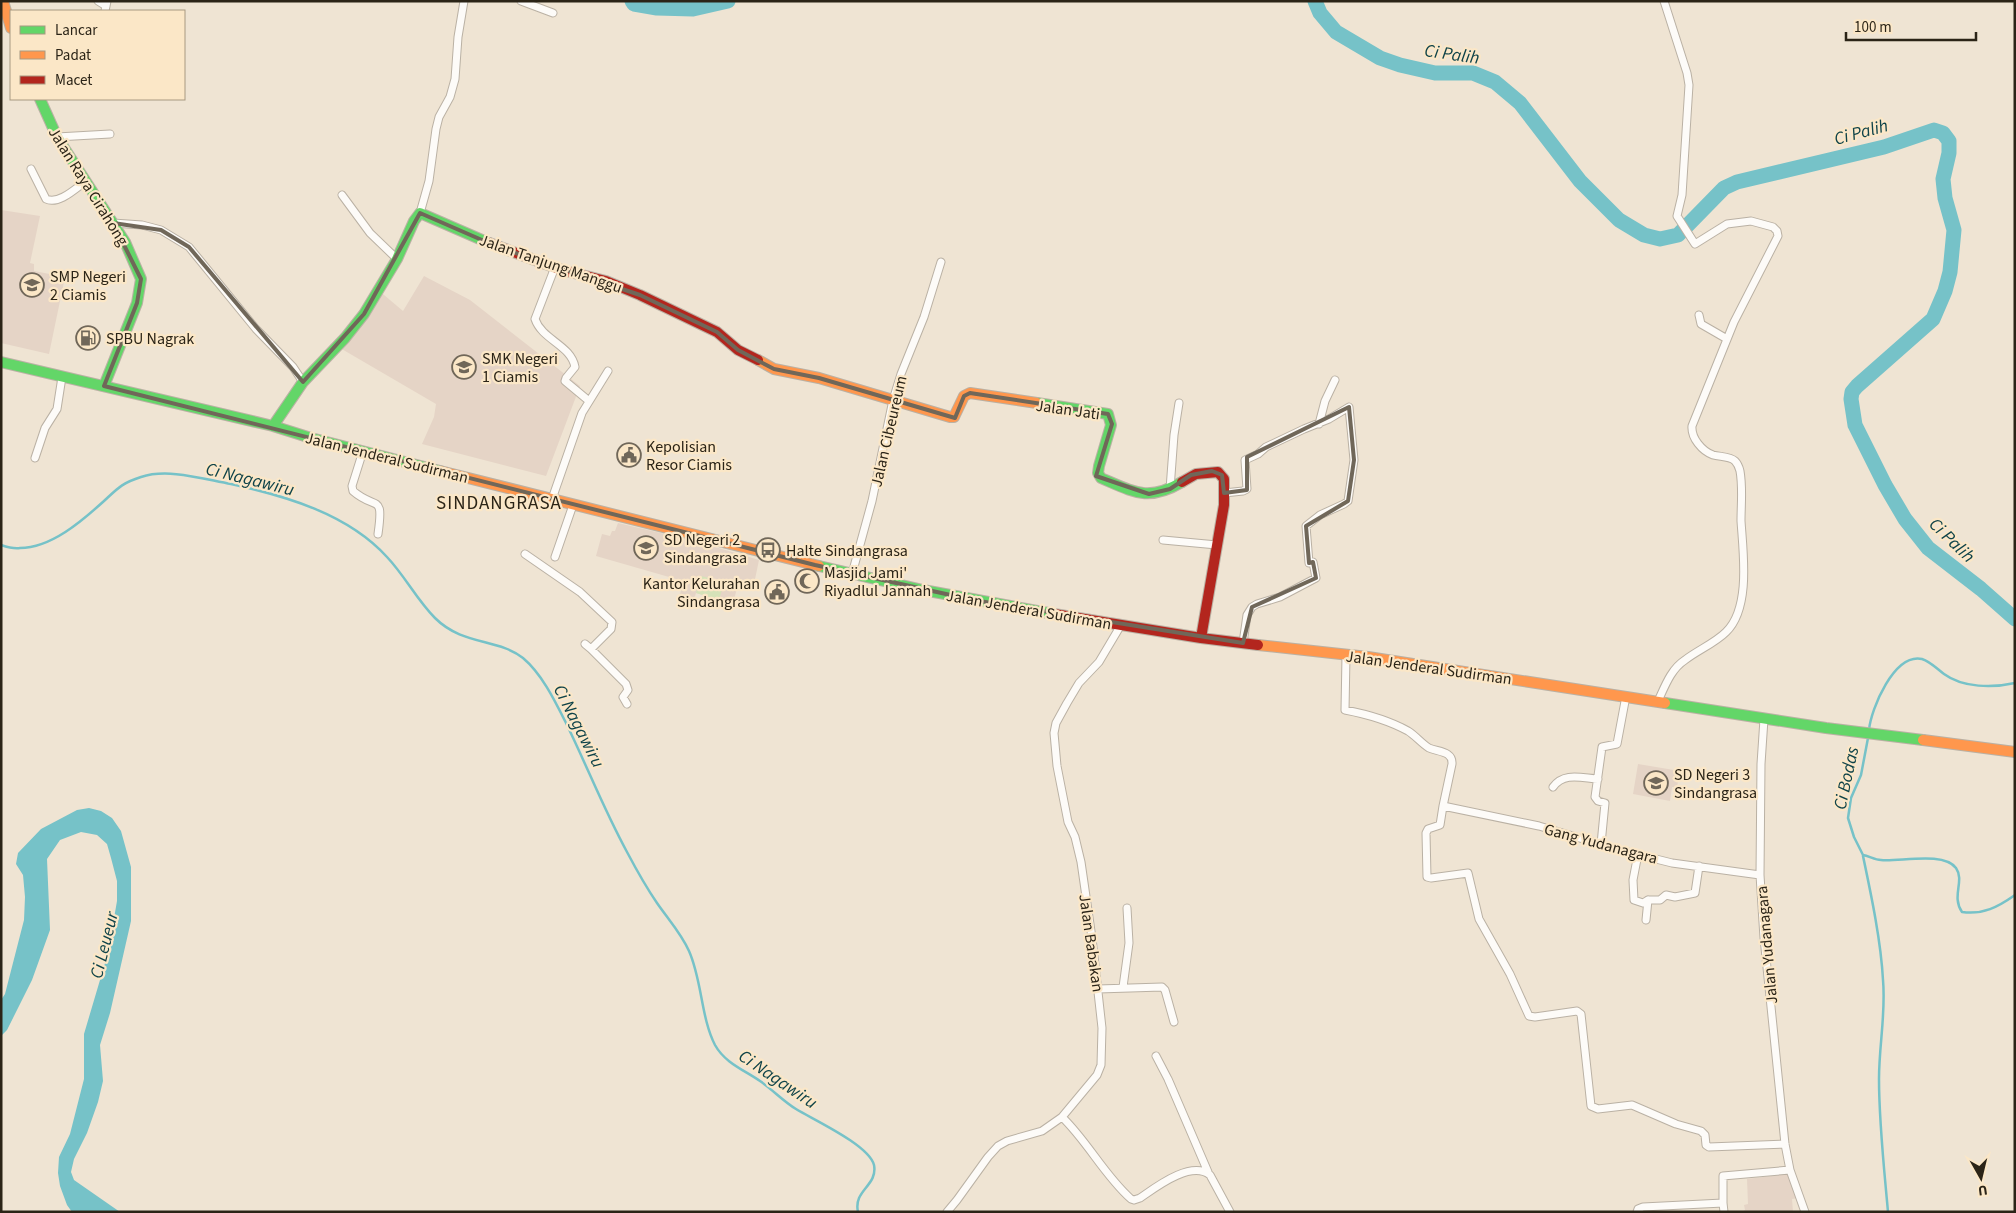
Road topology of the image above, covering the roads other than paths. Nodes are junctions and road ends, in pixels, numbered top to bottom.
1 (3, 1) edge
2 (98, 1) edge
3 (464, 1) edge
4 (521, 1) edge
5 (1664, 1) edge
6 (106, 6) edge
7 (553, 12) dead end
8 (10, 25) edge
9 (40, 100) edge
10 (110, 134) dead end
11 (57, 137) junction
12 (32, 169) dead end
13 (86, 180) junction
14 (342, 195) dead end
15 (420, 213) junction
16 (113, 223) junction
17 (397, 258) junction
18 (941, 262) dead end
19 (556, 267) junction
20 (1699, 315) dead end
21 (1726, 339) junction
22 (1, 362) edge
23 (608, 370) dead end
24 (62, 377) junction
25 (1335, 380) dead end
26 (303, 382) junction
27 (104, 386) junction
28 (893, 400) junction
29 (589, 401) junction
30 (1179, 403) dead end
31 (1319, 424) junction
32 (273, 426) junction
33 (363, 451) junction
34 (35, 458) dead end
35 (1170, 489) junction
36 (1224, 493) junction
37 (552, 499) junction
38 (573, 505) junction
39 (378, 534) dead end
40 (1163, 540) dead end
41 (1217, 545) junction
42 (525, 554) dead end
43 (554, 557) dead end
44 (852, 574) junction
45 (1121, 625) junction
46 (1201, 638) junction
47 (1244, 643) junction
48 (585, 644) dead end
49 (591, 650) junction
50 (1346, 656) junction
51 (1626, 696) junction
52 (1658, 701) junction
53 (627, 704) dead end
54 (1764, 719) junction
55 (2015, 752) edge
56 (1598, 779) junction
57 (1553, 787) dead end
58 (1442, 806) junction
59 (1601, 844) junction
60 (1638, 854) junction
61 (1698, 866) junction
62 (1760, 875) junction
63 (1648, 900) junction
64 (1127, 908) dead end
65 (1646, 920) dead end
66 (1122, 987) junction
67 (1098, 989) junction
68 (1174, 1022) dead end
69 (1156, 1056) dead end
70 (1062, 1117) junction
71 (1785, 1144) junction
72 (1790, 1170) junction
73 (1208, 1172) junction
74 (1723, 1203) junction
75 (946, 1212) edge
76 (1230, 1212) edge
77 (1636, 1212) edge
78 (1724, 1212) edge
79 (1805, 1212) edge

1 - 8 main road
2 - 6 street
3 - 15 street
4 - 7 street
5 - 21 street
9 - 11 main road, Jalan Raya Cirahong
10 - 11 street
11 - 13 main road, Jalan Raya Cirahong
12 - 13 street
13 - 16 main road, Jalan Raya Cirahong
14 - 17 street
15 - 17 main road
15 - 19 main road, Jalan Tanjung Manggu
16 - 26 street
16 - 27 main road, Jalan Raya Cirahong
17 - 26 main road
18 - 28 street, Jalan Cibeureum
19 - 28 main road, Jalan Tanjung Manggu
19 - 29 street
20 - 21 street
21 - 52 street
22 - 24 main road, Jalan Jenderal Sudirman
23 - 29 street
24 - 27 main road, Jalan Jenderal Sudirman
24 - 34 street
25 - 31 street
26 - 32 main road
27 - 32 main road, Jalan Jenderal Sudirman
28 - 35 main road, Jalan Jati
28 - 44 street, Jalan Cibeureum
29 - 37 street
30 - 35 street
31 - 36 street
31 - 47 street
32 - 33 main road, Jalan Jenderal Sudirman
33 - 37 main road, Jalan Jenderal Sudirman
33 - 39 street
35 - 36 main road, Jalan Jati
36 - 41 main road, Jalan Jati
37 - 38 main road, Jalan Jenderal Sudirman
38 - 43 street
38 - 44 main road, Jalan Jenderal Sudirman
40 - 41 street
41 - 46 main road, Jalan Jati
42 - 49 street
44 - 45 main road, Jalan Jenderal Sudirman
45 - 46 main road, Jalan Jenderal Sudirman
45 - 67 street, Jalan Babakan
46 - 47 main road, Jalan Jenderal Sudirman
47 - 50 main road, Jalan Jenderal Sudirman
48 - 49 street
49 - 53 street
50 - 51 main road, Jalan Jenderal Sudirman
50 - 58 street
51 - 52 main road, Jalan Jenderal Sudirman
51 - 56 street
52 - 54 main road, Jalan Jenderal Sudirman
54 - 55 main road, Jalan Jenderal Sudirman
54 - 62 street, Jalan Yudanagara
56 - 57 street
56 - 59 street
58 - 59 street, Gang Yudanagara
58 - 71 street
59 - 60 street, Gang Yudanagara
60 - 61 street, Gang Yudanagara
60 - 63 street
61 - 62 street, Gang Yudanagara
61 - 63 street
62 - 71 street, Jalan Yudanagara
63 - 65 street
64 - 66 street
66 - 67 street
66 - 68 street
67 - 70 street, Jalan Babakan
69 - 73 street
70 - 73 street
70 - 75 street, Jalan Babakan
71 - 72 street, Jalan Yudanagara
72 - 74 street
72 - 79 street, Jalan Yudanagara
73 - 76 street
74 - 77 street
74 - 78 street

